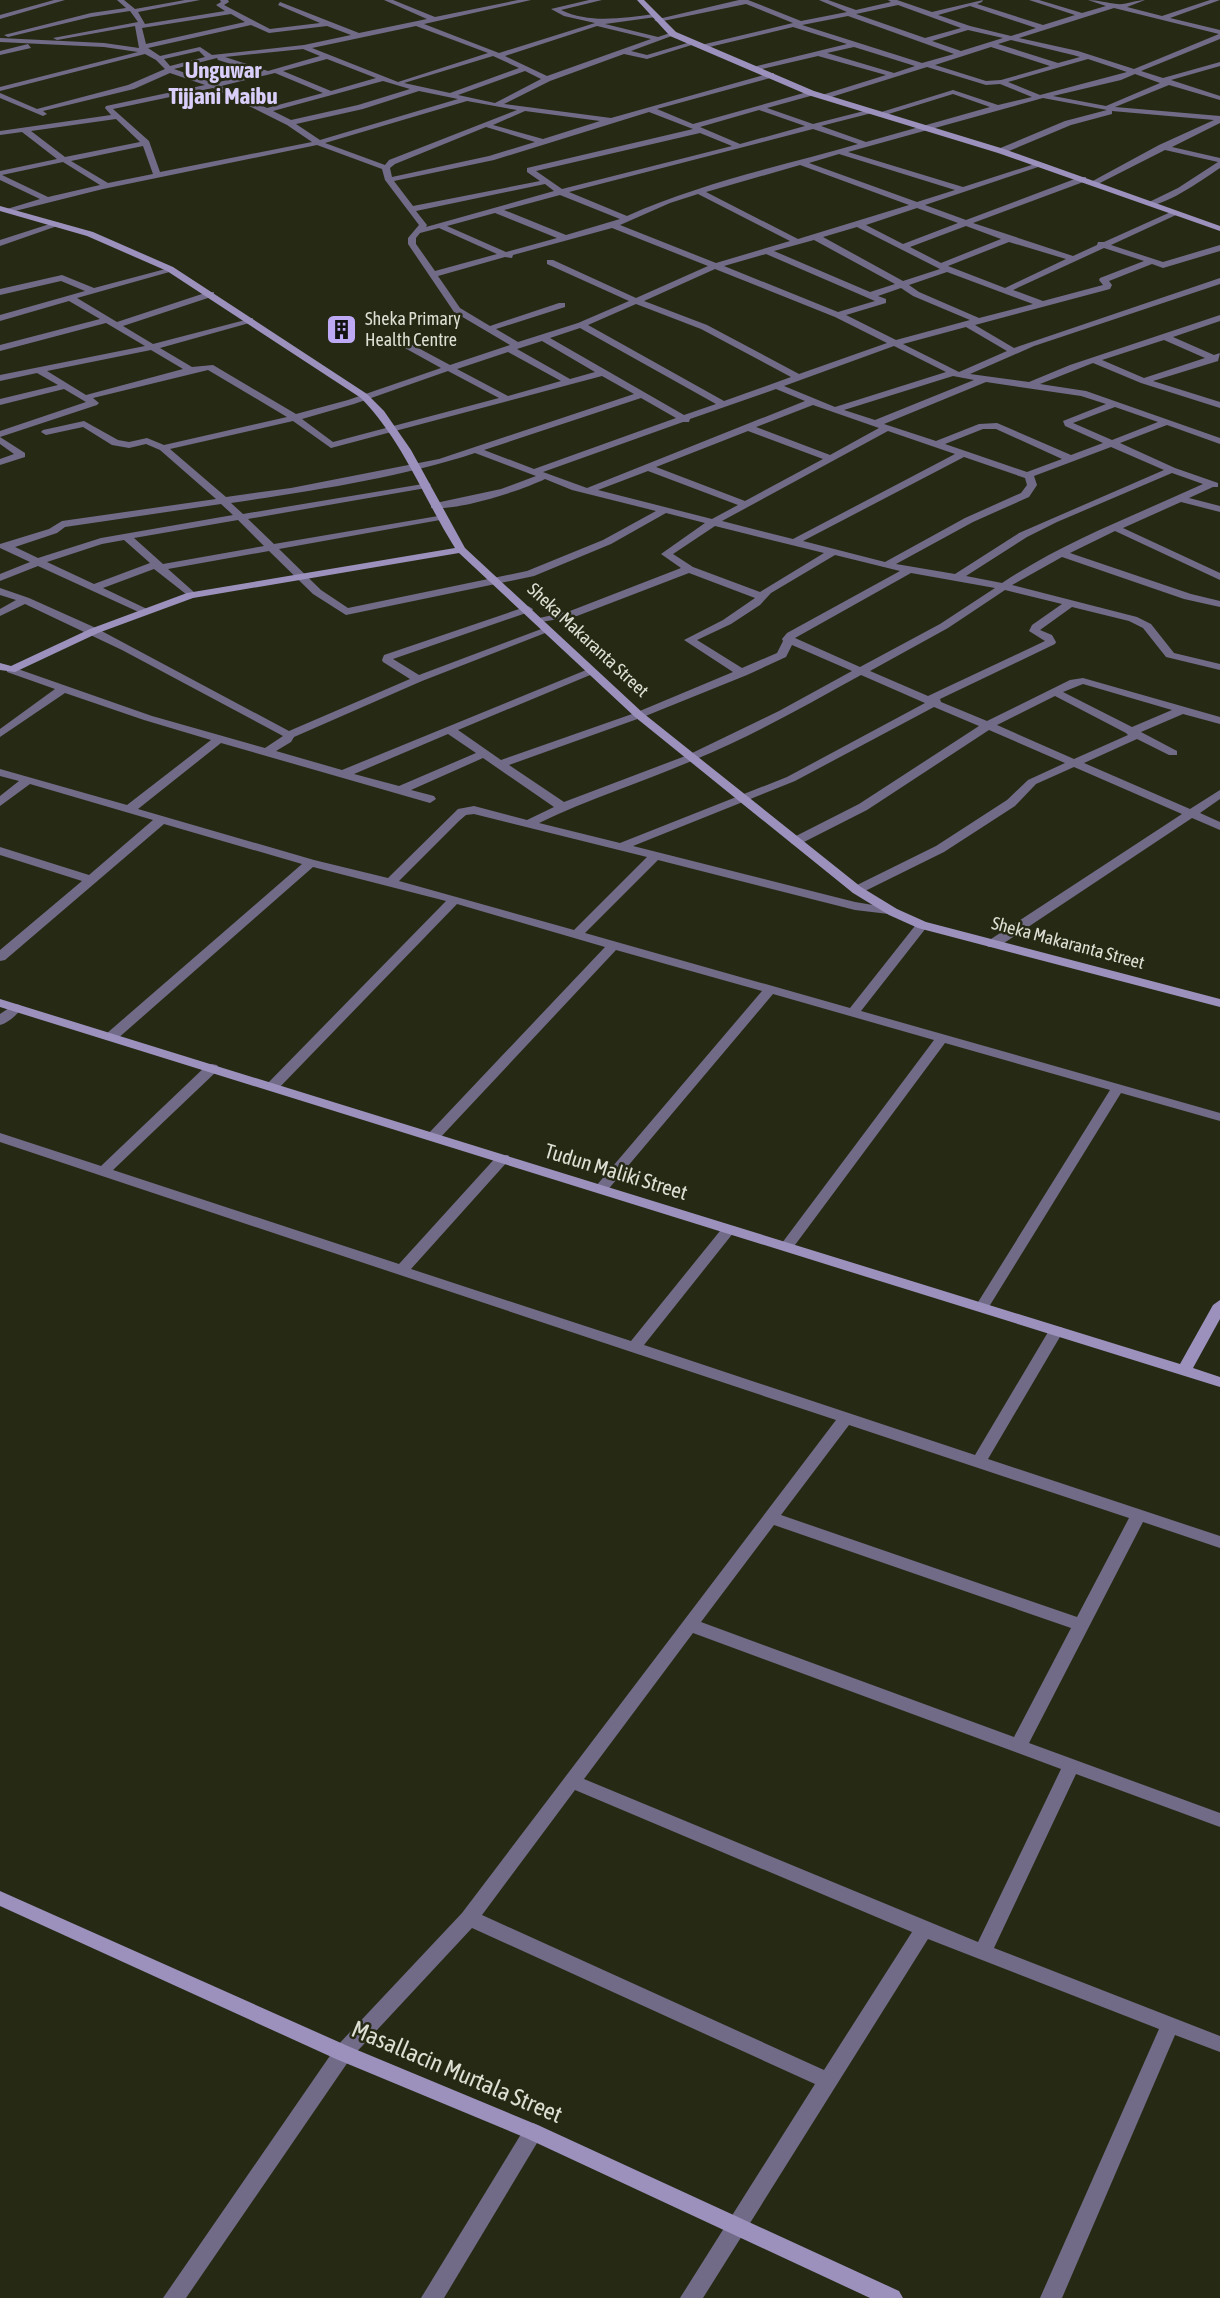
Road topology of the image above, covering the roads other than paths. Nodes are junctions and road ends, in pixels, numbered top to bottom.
1 (59, 0) edge
2 (120, 0) edge
3 (197, 0) edge
4 (223, 0) edge
5 (289, 0) edge
6 (387, 0) edge
7 (528, 0) edge
8 (598, 0) edge
9 (822, 0) edge
10 (985, 0) edge
11 (1032, 0) edge
12 (1091, 0) edge
13 (1142, 0) edge
14 (1217, 0) edge
15 (646, 1) edge
16 (744, 1) edge
17 (894, 1) edge
18 (502, 2) edge
19 (971, 4) junction
20 (1115, 7) junction
21 (133, 10) junction
22 (232, 12) junction
23 (852, 13) junction
24 (930, 15) junction
25 (1081, 15) junction
26 (0, 17) edge
27 (1163, 17) junction
28 (656, 18) junction
29 (433, 19) junction
30 (70, 20) junction
31 (249, 23) junction
32 (415, 23) junction
33 (602, 23) junction
34 (326, 24) junction
35 (797, 24) junction
36 (140, 25) junction
37 (968, 28) junction
38 (1044, 28) junction
39 (95, 30) junction
40 (673, 34) junction
41 (1220, 34) edge
42 (359, 36) junction
43 (0, 39) edge
44 (659, 39) junction
45 (1011, 39) junction
46 (43, 41) junction
47 (922, 41) junction
48 (694, 43) junction
49 (854, 45) junction
50 (993, 45) junction
51 (303, 47) junction
52 (704, 47) junction
53 (144, 49) junction
54 (625, 52) junction
55 (0, 53) edge
56 (818, 53) junction
57 (498, 54) junction
58 (960, 54) junction
59 (1177, 55) junction
60 (213, 57) junction
61 (325, 57) junction
62 (1088, 57) junction
63 (159, 58) junction
64 (1188, 59) dead end
65 (1199, 63) dead end
66 (923, 64) junction
67 (1220, 65) edge
68 (1059, 66) junction
69 (1211, 67) junction
70 (170, 69) junction
71 (524, 69) junction
72 (756, 69) junction
73 (1220, 71) edge
74 (272, 72) junction
75 (1135, 72) junction
76 (771, 75) junction
77 (894, 75) junction
78 (381, 79) junction
79 (547, 79) junction
80 (1001, 82) junction
81 (1164, 82) junction
82 (397, 84) junction
83 (215, 86) junction
84 (422, 88) junction
85 (0, 89) edge
86 (811, 93) junction
87 (0, 94) edge
88 (332, 94) junction
89 (451, 94) junction
90 (98, 97) junction
91 (825, 97) junction
92 (1042, 97) junction
93 (468, 98) junction
94 (1220, 98) edge
95 (21, 104) junction
96 (495, 105) junction
97 (998, 107) junction
98 (109, 108) junction
99 (760, 108) junction
100 (1105, 108) junction
101 (0, 109) edge
102 (650, 109) junction
103 (523, 110) junction
104 (1117, 110) junction
105 (36, 111) junction
106 (266, 111) junction
107 (869, 111) junction
108 (879, 114) junction
109 (117, 117) junction
110 (1220, 119) edge
111 (611, 120) junction
112 (66, 123) junction
113 (290, 123) junction
114 (486, 125) junction
115 (814, 126) junction
116 (927, 128) junction
117 (23, 129) junction
118 (697, 129) junction
119 (0, 133) edge
120 (545, 142) junction
121 (146, 143) junction
122 (316, 143) junction
123 (867, 144) junction
124 (740, 147) junction
125 (1162, 148) junction
126 (1001, 151) junction
127 (840, 152) junction
128 (64, 160) junction
129 (1220, 162) edge
130 (800, 163) junction
131 (1038, 164) junction
132 (386, 168) junction
133 (0, 175) edge
134 (157, 175) junction
135 (1083, 179) junction
136 (389, 180) junction
137 (545, 182) junction
138 (1093, 183) junction
139 (106, 186) junction
140 (964, 190) junction
141 (698, 191) junction
142 (561, 192) junction
143 (478, 197) junction
144 (46, 199) junction
145 (1149, 204) junction
146 (918, 205) junction
147 (412, 209) junction
148 (5, 210) edge
149 (497, 210) junction
150 (1173, 213) junction
151 (628, 219) junction
152 (59, 224) junction
153 (858, 224) junction
154 (967, 224) junction
155 (613, 225) junction
156 (440, 226) junction
157 (1219, 229) edge
158 (420, 231) junction
159 (816, 237) junction
160 (567, 239) junction
161 (1009, 239) junction
162 (797, 242) junction
163 (0, 243) edge
164 (1101, 244) junction
165 (902, 247) junction
166 (1220, 248) edge
167 (766, 251) junction
168 (509, 256) junction
169 (1071, 258) junction
170 (550, 262) dead end
171 (1150, 262) junction
172 (715, 266) junction
173 (944, 267) junction
174 (170, 269) junction
175 (434, 274) junction
176 (1220, 281) edge
177 (902, 284) junction
178 (1005, 290) junction
179 (0, 292) edge
180 (95, 292) junction
181 (211, 294) junction
182 (871, 295) junction
183 (72, 299) junction
184 (636, 302) junction
185 (562, 305) dead end
186 (1046, 305) junction
187 (838, 316) junction
188 (0, 318) edge
189 (1220, 318) edge
190 (107, 320) junction
191 (250, 320) junction
192 (981, 322) junction
193 (969, 324) junction
194 (116, 325) junction
195 (581, 325) junction
196 (489, 329) junction
197 (1164, 337) junction
198 (543, 338) junction
199 (895, 344) junction
200 (406, 345) dead end
201 (153, 347) junction
202 (514, 347) junction
203 (0, 348) edge
204 (1015, 352) junction
205 (1218, 358) edge
206 (1096, 361) junction
207 (449, 368) junction
208 (191, 370) junction
209 (40, 371) junction
210 (601, 373) junction
211 (956, 374) junction
212 (798, 377) junction
213 (0, 378) edge
214 (982, 380) junction
215 (1144, 381) junction
216 (569, 382) junction
217 (1032, 384) junction
218 (774, 385) junction
219 (63, 387) junction
220 (641, 395) junction
221 (364, 396) junction
222 (83, 398) junction
223 (507, 399) junction
224 (814, 401) junction
225 (0, 402) edge
226 (1116, 404) junction
227 (725, 405) junction
228 (1220, 405) edge
229 (835, 410) junction
230 (295, 418) junction
231 (686, 420) junction
232 (1167, 422) junction
233 (877, 423) junction
234 (29, 425) junction
235 (746, 427) junction
236 (889, 427) junction
237 (396, 430) junction
238 (46, 432) junction
239 (0, 434) edge
240 (0, 440) edge
241 (66, 440) dead end
242 (1220, 441) edge
243 (939, 443) junction
244 (1111, 443) junction
245 (163, 448) junction
246 (476, 450) junction
247 (964, 453) junction
248 (1071, 458) junction
249 (832, 459) junction
250 (0, 462) edge
251 (417, 465) junction
252 (647, 467) junction
253 (1172, 470) junction
254 (532, 473) junction
255 (544, 476) junction
256 (1029, 476) junction
257 (426, 485) junction
258 (1216, 485) edge
259 (588, 491) junction
260 (1178, 498) junction
261 (224, 501) junction
262 (746, 504) junction
263 (1220, 509) edge
264 (664, 510) junction
265 (438, 512) junction
266 (239, 516) junction
267 (715, 521) junction
268 (1114, 527) junction
269 (126, 537) junction
270 (796, 541) junction
271 (4, 545) edge
272 (269, 546) junction
273 (461, 550) junction
274 (833, 552) junction
275 (1060, 553) junction
276 (40, 563) junction
277 (886, 565) junction
278 (157, 566) junction
279 (689, 569) junction
280 (910, 569) junction
281 (302, 577) junction
282 (1220, 577) edge
283 (0, 578) edge
284 (957, 578) junction
285 (498, 582) junction
286 (1002, 586) junction
287 (96, 587) junction
288 (0, 591) edge
289 (191, 595) junction
290 (760, 596) junction
291 (25, 600) junction
292 (1071, 603) junction
293 (1220, 604) edge
294 (528, 609) junction
295 (143, 611) junction
296 (0, 613) edge
297 (540, 621) junction
298 (548, 630) junction
299 (94, 631) junction
300 (787, 639) junction
301 (1220, 667) edge
302 (6, 668) edge
303 (591, 671) junction
304 (864, 671) junction
305 (743, 673) junction
306 (418, 679) junction
307 (64, 690) junction
308 (1055, 692) junction
309 (933, 700) junction
310 (1181, 711) junction
311 (639, 715) junction
312 (1220, 721) edge
313 (989, 724) junction
314 (448, 729) junction
315 (1134, 733) junction
316 (0, 734) edge
317 (289, 735) junction
318 (219, 739) junction
319 (266, 752) junction
320 (485, 753) junction
321 (1173, 753) dead end
322 (692, 757) junction
323 (1073, 762) junction
324 (501, 764) junction
325 (0, 772) edge
326 (341, 775) junction
327 (29, 780) junction
328 (398, 791) junction
329 (1220, 794) edge
330 (746, 798) junction
331 (430, 799) dead end
332 (0, 802) edge
333 (563, 807) junction
334 (130, 809) junction
335 (1187, 813) junction
336 (163, 818) junction
337 (529, 823) junction
338 (1220, 826) edge
339 (796, 841) junction
340 (623, 846) junction
341 (0, 851) edge
342 (656, 855) junction
343 (311, 863) junction
344 (90, 878) junction
345 (391, 882) junction
346 (857, 890) junction
347 (454, 900) junction
348 (893, 912) junction
349 (922, 925) junction
350 (576, 935) junction
351 (993, 944) junction
352 (614, 945) junction
353 (0, 957) edge
354 (770, 990) junction
355 (0, 1003) edge
356 (1220, 1003) edge
357 (15, 1007) junction
358 (852, 1014) junction
359 (0, 1021) edge
360 (111, 1037) junction
361 (942, 1040) junction
362 (212, 1068) junction
363 (272, 1087) junction
364 (1117, 1089) junction
365 (1220, 1117) edge
366 (0, 1137) edge
367 (433, 1137) junction
368 (503, 1158) junction
369 (104, 1171) junction
370 (601, 1189) junction
371 (729, 1229) junction
372 (787, 1246) junction
373 (402, 1270) junction
374 (1220, 1305) edge
375 (982, 1307) junction
376 (1056, 1330) junction
377 (634, 1347) junction
378 (1184, 1371) junction
379 (1220, 1382) edge
380 (845, 1419) junction
381 (979, 1461) junction
382 (1139, 1514) junction
383 (772, 1518) junction
384 (1220, 1542) edge
385 (690, 1625) junction
386 (1081, 1625) junction
387 (1018, 1746) junction
388 (1072, 1765) junction
389 (572, 1781) junction
390 (1220, 1820) edge
391 (0, 1898) edge
392 (469, 1918) junction
393 (924, 1929) junction
394 (983, 1952) junction
395 (1170, 2025) junction
396 (1220, 2044) edge
397 (344, 2053) junction
398 (827, 2080) junction
399 (533, 2132) junction
400 (736, 2227) junction
401 (174, 2298) edge
402 (432, 2298) edge
403 (691, 2298) edge
404 (892, 2298) edge
405 (1051, 2298) edge

1 - 26 street
2 - 21 street
3 - 21 street
4 - 22 street
5 - 34 street
6 - 29 street
7 - 18 street
8 - 33 street
9 - 23 street
10 - 19 street
11 - 25 street
12 - 20 street
13 - 20 street
14 - 27 street
15 - 28 street
16 - 28 street
16 - 35 street
17 - 23 street
17 - 24 street
18 - 29 street
19 - 24 street
19 - 38 street
20 - 25 street
20 - 27 street
21 - 30 street
21 - 36 street
22 - 31 street
22 - 36 street
23 - 35 street
23 - 47 street
24 - 37 street
25 - 38 street
27 - 41 street
28 - 33 street
28 - 40 street
29 - 32 street
30 - 39 street
30 - 43 street
31 - 34 street
31 - 53 street
32 - 42 street
32 - 57 street
33 - 44 street
33 - 57 street
34 - 42 street
35 - 49 street
35 - 52 street
36 - 39 street
36 - 53 street
37 - 45 street
37 - 47 street
38 - 45 street
39 - 46 street
40 - 44 street
40 - 48 street
41 - 59 street
42 - 51 street
43 - 46 street
44 - 54 street
45 - 50 street
45 - 62 street
46 - 53 street
46 - 55 street
47 - 58 street
48 - 52 street
48 - 54 street
49 - 56 street
49 - 66 street
50 - 58 street
50 - 68 street
51 - 60 street
51 - 61 street
52 - 72 street
53 - 63 street
53 - 85 street
54 - 79 street
56 - 72 street
56 - 77 street
57 - 71 street
57 - 82 street
58 - 66 street
59 - 64 street
59 - 75 street
60 - 63 street
60 - 70 street
60 - 74 street
61 - 74 street
61 - 78 street
62 - 68 street
62 - 75 street
63 - 70 street
65 - 69 street
66 - 77 street
66 - 80 street
67 - 69 street
68 - 80 street
69 - 73 street
69 - 81 street
70 - 83 street
70 - 90 street
71 - 79 street
71 - 89 street
72 - 76 street
74 - 83 street
74 - 88 street
75 - 81 street
75 - 92 street
76 - 86 street
76 - 102 street
77 - 91 street
78 - 82 street
78 - 88 street
79 - 96 street
80 - 92 street
81 - 94 street
81 - 100 street
82 - 84 street
83 - 98 street
83 - 106 street
84 - 89 street
84 - 113 street
86 - 91 street
86 - 99 street
87 - 95 street
88 - 106 street
89 - 93 street
90 - 98 street
90 - 105 street
91 - 107 street
92 - 97 street
92 - 100 street
93 - 96 street
93 - 122 street
95 - 101 street
95 - 105 street
96 - 103 street
97 - 108 street
97 - 116 street
98 - 109 street
99 - 115 street
99 - 118 street
100 - 104 street
102 - 111 street
102 - 118 street
103 - 111 street
103 - 114 street
104 - 110 street
104 - 126 street
105 - 112 street
106 - 113 street
107 - 108 street
107 - 115 street
108 - 116 street
109 - 112 street
109 - 121 street
110 - 125 street
111 - 120 street
112 - 117 street
113 - 122 street
114 - 120 street
114 - 132 street
115 - 123 street
115 - 124 street
116 - 123 street
116 - 126 street
117 - 119 street
117 - 128 street
118 - 124 street
118 - 137 street
120 - 136 street
121 - 128 street
121 - 134 street
122 - 132 street
122 - 134 street
123 - 127 street
124 - 142 street
125 - 129 street
125 - 138 street
126 - 131 street
127 - 130 street
127 - 140 street
128 - 133 street
128 - 139 street
129 - 145 street
130 - 141 street
130 - 146 street
131 - 135 street
131 - 140 street
132 - 136 street
133 - 144 street
134 - 139 street
135 - 138 street
135 - 154 street
136 - 147 street
137 - 142 street
137 - 143 street
138 - 145 street
139 - 144 street
140 - 146 street
141 - 151 street
141 - 162 street
142 - 149 street
142 - 151 street
143 - 147 street
143 - 149 street
144 - 148 street
145 - 150 street
146 - 153 street
146 - 154 street
147 - 158 street
148 - 152 street, Sheka Makaranta Street
149 - 156 street
149 - 160 street
150 - 157 street
150 - 164 street
151 - 155 street
152 - 163 street
152 - 174 street, Sheka Makaranta Street
153 - 159 street
153 - 165 street
154 - 161 street
154 - 165 street
155 - 160 street
155 - 172 street
156 - 158 street
156 - 168 street
158 - 175 street
159 - 162 street
159 - 177 street
160 - 168 street
161 - 169 street
161 - 173 street
162 - 167 street
164 - 169 street
164 - 171 street
165 - 173 street
166 - 171 street
167 - 172 street
167 - 182 street
168 - 175 street
169 - 178 street
170 - 184 street
171 - 186 street
172 - 184 street
172 - 187 street
173 - 177 street
173 - 178 street
174 - 180 street
174 - 181 street, Sheka Makaranta Street
175 - 196 street
176 - 204 street
177 - 182 street
177 - 192 street
178 - 186 street
179 - 180 street
180 - 183 street
181 - 191 street, Sheka Makaranta Street
181 - 194 street
182 - 187 street
183 - 188 street
183 - 190 street
184 - 195 street
184 - 212 street
185 - 196 street
186 - 192 street
187 - 199 street
189 - 197 street
190 - 194 street
190 - 203 street
191 - 201 street
191 - 221 street, Sheka Makaranta Street
192 - 193 street
193 - 199 street
193 - 204 street
194 - 201 street
195 - 198 street
195 - 227 street
196 - 202 street
197 - 205 street
197 - 206 street
198 - 202 street
198 - 210 street
199 - 211 street
199 - 212 street
200 - 207 street
201 - 208 street
201 - 209 street
202 - 207 street
202 - 216 street
204 - 211 street
205 - 215 street
206 - 215 street
206 - 217 street
207 - 221 street
207 - 223 street
208 - 222 street
208 - 230 street
209 - 213 street
209 - 219 street
210 - 216 street
210 - 220 street
211 - 214 street
211 - 229 street
212 - 218 street
214 - 217 street
214 - 233 street
215 - 228 street
216 - 223 street
217 - 226 street
218 - 224 street
218 - 227 street
219 - 222 street
219 - 225 street
220 - 231 street
220 - 246 street
221 - 230 street
221 - 237 street, Sheka Makaranta Street
222 - 234 street
223 - 237 street
224 - 229 street
224 - 235 street
226 - 232 street
226 - 244 street
227 - 231 street
229 - 233 street
230 - 237 street
230 - 245 street
231 - 254 street
232 - 242 street
232 - 244 street
233 - 236 street
234 - 238 street
234 - 239 street
235 - 249 street
235 - 252 street
236 - 243 street
236 - 249 street
237 - 251 street, Sheka Makaranta Street
238 - 241 street
238 - 245 street
240 - 250 street
243 - 247 street
243 - 248 street
244 - 248 street
244 - 253 street
245 - 261 street
246 - 251 street
246 - 254 street
247 - 256 street
247 - 270 street
248 - 256 street
249 - 262 street
251 - 257 street, Sheka Makaranta Street
251 - 261 street
252 - 259 street
252 - 262 street
253 - 258 street
253 - 284 street
254 - 255 street
255 - 259 street
255 - 265 street
256 - 277 street
257 - 265 street, Sheka Makaranta Street
257 - 266 street
258 - 260 street
259 - 264 street
260 - 263 street
260 - 268 street
261 - 266 street
261 - 271 street
262 - 267 street
264 - 267 street
264 - 285 street
265 - 272 street
265 - 273 street, Sheka Makaranta Street
266 - 269 street
266 - 272 street
267 - 270 street
267 - 279 street
268 - 275 street
268 - 282 street
269 - 276 street
269 - 278 street
270 - 274 street
271 - 276 street
272 - 278 street
272 - 281 street
273 - 281 street
273 - 285 street, Sheka Makaranta Street
274 - 277 street
274 - 290 street
275 - 286 street
275 - 293 street
276 - 283 street
276 - 287 street
277 - 280 street
278 - 287 street
278 - 289 street
279 - 290 street
279 - 297 street
280 - 284 street
280 - 300 street
281 - 285 street
281 - 289 street
284 - 286 street
285 - 294 street, Sheka Makaranta Street
286 - 292 street
286 - 304 street
287 - 295 street
288 - 291 street
289 - 295 street
290 - 305 street
291 - 296 street
291 - 299 street
292 - 301 street
292 - 309 street
294 - 297 street, Sheka Makaranta Street
294 - 306 street
295 - 299 street
297 - 298 street, Sheka Makaranta Street
298 - 303 street, Sheka Makaranta Street
298 - 306 street
299 - 302 street
299 - 317 street
300 - 304 street
300 - 305 street
302 - 307 street
303 - 311 street, Sheka Makaranta Street
303 - 314 street
304 - 309 street
304 - 322 street
305 - 311 street
306 - 317 street
307 - 316 street
307 - 318 street
308 - 310 street
308 - 313 street
308 - 315 street
309 - 313 street
309 - 330 street
310 - 312 street
310 - 315 street
311 - 322 street, Sheka Makaranta Street
311 - 324 street
313 - 323 street
313 - 339 street
314 - 320 street
314 - 326 street
315 - 321 street
315 - 323 street
317 - 319 street
318 - 319 street
318 - 334 street
319 - 326 street
320 - 324 street
320 - 328 street
322 - 330 street, Sheka Makaranta Street
322 - 333 street
323 - 335 street
323 - 346 street
324 - 333 street
325 - 327 street
326 - 328 street
327 - 332 street
327 - 334 street
328 - 331 street
329 - 335 street
330 - 339 street, Sheka Makaranta Street
330 - 340 street
333 - 337 street
334 - 336 street
335 - 338 street
335 - 351 street
336 - 343 street
336 - 344 street
337 - 340 street
337 - 345 street
339 - 346 street, Sheka Makaranta Street
340 - 342 street
341 - 344 street
342 - 348 street
342 - 350 street
343 - 345 street
343 - 360 street
344 - 353 street
345 - 347 street
346 - 348 street, Sheka Makaranta Street
347 - 350 street
347 - 363 street
348 - 349 street, Sheka Makaranta Street
349 - 351 street, Sheka Makaranta Street
349 - 358 street
350 - 352 street
351 - 356 street, Sheka Makaranta Street
352 - 354 street
352 - 367 street
354 - 358 street
354 - 370 street
355 - 357 street, Tudun Maliki Street
357 - 359 street
357 - 360 street, Tudun Maliki Street
358 - 361 street
360 - 362 street, Tudun Maliki Street
361 - 364 street
361 - 372 street
362 - 363 street, Tudun Maliki Street
362 - 369 street
363 - 367 street, Tudun Maliki Street
364 - 365 street
364 - 375 street
366 - 369 street
367 - 368 street, Tudun Maliki Street
368 - 370 street, Tudun Maliki Street
368 - 373 street
369 - 373 street
370 - 371 street, Tudun Maliki Street
371 - 372 street, Tudun Maliki Street
371 - 377 street
372 - 375 street, Tudun Maliki Street
373 - 377 street
374 - 378 street
375 - 376 street, Tudun Maliki Street
376 - 378 street, Tudun Maliki Street
376 - 381 street
377 - 380 street
378 - 379 street, Tudun Maliki Street
380 - 381 street
380 - 383 street
381 - 382 street
382 - 384 street
382 - 386 street
383 - 385 street
383 - 386 street
385 - 387 street
385 - 389 street
386 - 387 street
387 - 388 street
388 - 390 street
388 - 394 street
389 - 392 street
389 - 393 street
391 - 397 street, Masallacin Murtala Street
392 - 397 street
392 - 398 street
393 - 394 street
393 - 398 street
394 - 395 street
395 - 396 street
395 - 405 street
397 - 399 street, Masallacin Murtala Street
397 - 401 street
398 - 400 street
399 - 400 street, Masallacin Murtala Street
399 - 402 street
400 - 403 street
400 - 404 street, Masallacin Murtala Street

